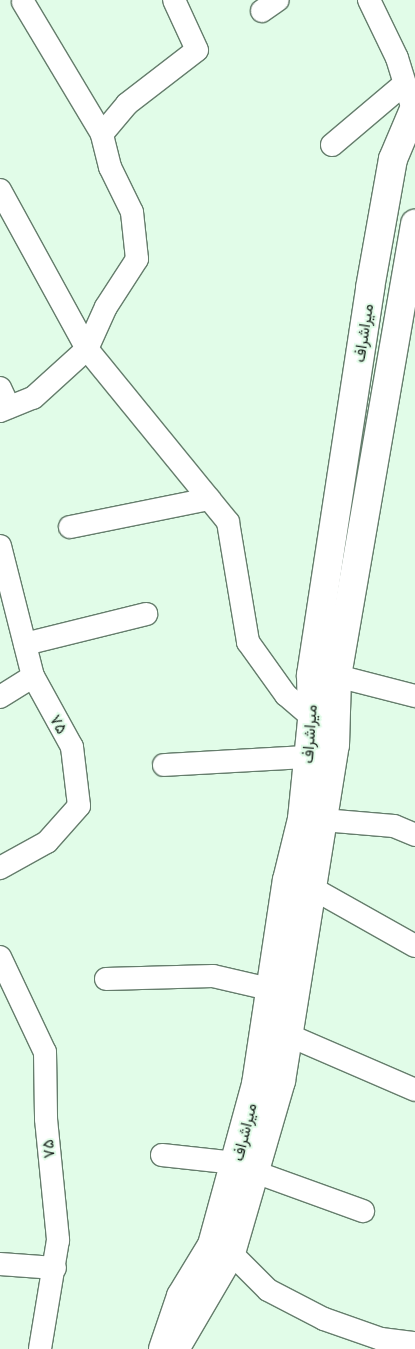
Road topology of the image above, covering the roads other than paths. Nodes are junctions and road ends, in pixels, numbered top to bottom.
1 (174, 0) edge
2 (370, 0) edge
3 (23, 2) dead end
4 (411, 105) edge
5 (102, 134) junction
6 (332, 145) dead end
7 (0, 190) edge
8 (415, 224) edge
9 (409, 295) edge
10 (87, 349) junction
11 (3, 402) edge
12 (209, 499) junction
13 (70, 528) dead end
14 (0, 546) edge
15 (146, 614) dead end
16 (25, 644) junction
17 (33, 676) junction
18 (337, 676) junction
19 (415, 696) edge
20 (0, 697) edge
21 (324, 726) junction
22 (308, 757) junction
23 (164, 765) dead end
24 (323, 820) junction
25 (415, 835) edge
26 (0, 868) edge
27 (312, 888) junction
28 (415, 946) edge
29 (0, 957) edge
30 (106, 979) dead end
31 (273, 990) junction
32 (288, 1035) junction
33 (415, 1090) edge
34 (162, 1155) dead end
35 (246, 1167) junction
36 (363, 1211) dead end
37 (231, 1253) junction
38 (0, 1264) edge
39 (55, 1268) junction
40 (415, 1344) edge
41 (40, 1349) edge
42 (163, 1349) edge
43 (175, 1349) edge

1 - 5 street
2 - 4 street
3 - 5 street
4 - 6 street
4 - 21 street, میراشراف
5 - 10 street
7 - 10 street
8 - 9 street, میراشراف
9 - 18 street, میراشراف
10 - 11 street
10 - 12 street
12 - 13 street
12 - 21 street
14 - 16 street, ۷۵
15 - 16 street
16 - 17 street, ۷۵
17 - 20 street
17 - 26 street, ۷۵
18 - 19 street
18 - 21 street, میراشراف
21 - 22 street, میراشراف
21 - 24 street, میراشراف
22 - 23 street
22 - 31 street, میراشراف
24 - 25 street
24 - 27 street, میراشراف
27 - 28 street
27 - 32 street, میراشراف
29 - 39 street, ۷۵
30 - 31 street
31 - 35 street, میراشراف
32 - 33 street
32 - 35 street, میراشراف
34 - 35 street
35 - 36 street
35 - 37 street, میراشراف
35 - 42 street, میراشراف
37 - 40 street
37 - 43 street, میراشراف
38 - 39 street
39 - 41 street, ۷۵

